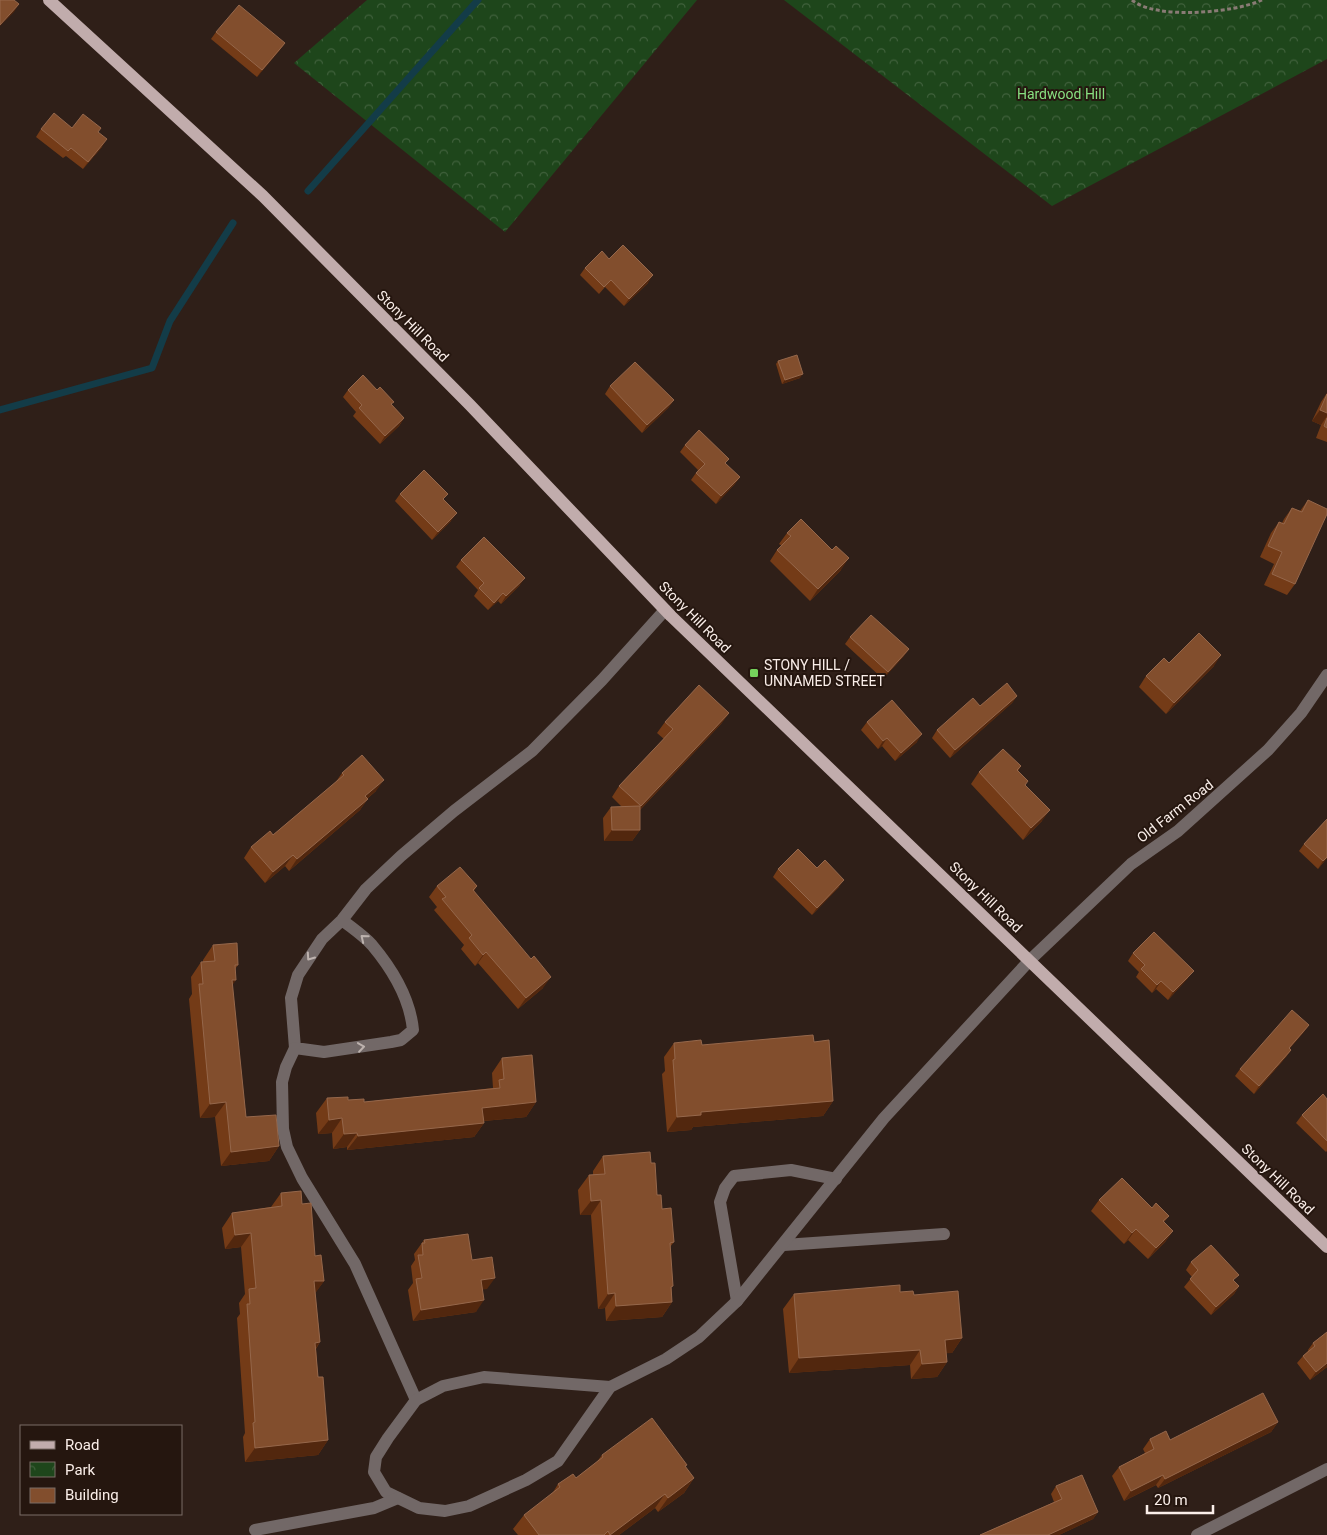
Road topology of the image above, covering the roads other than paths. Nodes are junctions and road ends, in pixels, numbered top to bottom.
1 (49, 0) edge
2 (665, 610) junction
3 (1327, 675) edge
4 (342, 920) junction
5 (1030, 960) junction
6 (295, 1048) junction
7 (836, 1179) junction
8 (944, 1234) dead end
9 (784, 1245) junction
10 (1327, 1247) edge
11 (737, 1301) junction
12 (610, 1387) junction
13 (416, 1400) junction
14 (1327, 1469) edge
15 (398, 1498) junction
16 (255, 1530) dead end
17 (1197, 1535) edge

1 - 2 main road, Stony Hill Road
2 - 4 street
2 - 5 main road, Stony Hill Road
3 - 5 street, Old Farm Road
4 -> 6 street
6 -> 4 street
5 - 7 street, Old Farm Road
5 - 10 main road, Stony Hill Road
6 - 13 street
7 - 9 street, Old Farm Road
7 - 11 street
8 - 9 street
9 - 11 street, Old Farm Road
11 - 12 street, Old Farm Road
12 - 13 street
12 - 15 street
13 - 15 street
14 - 17 street
15 - 16 street

